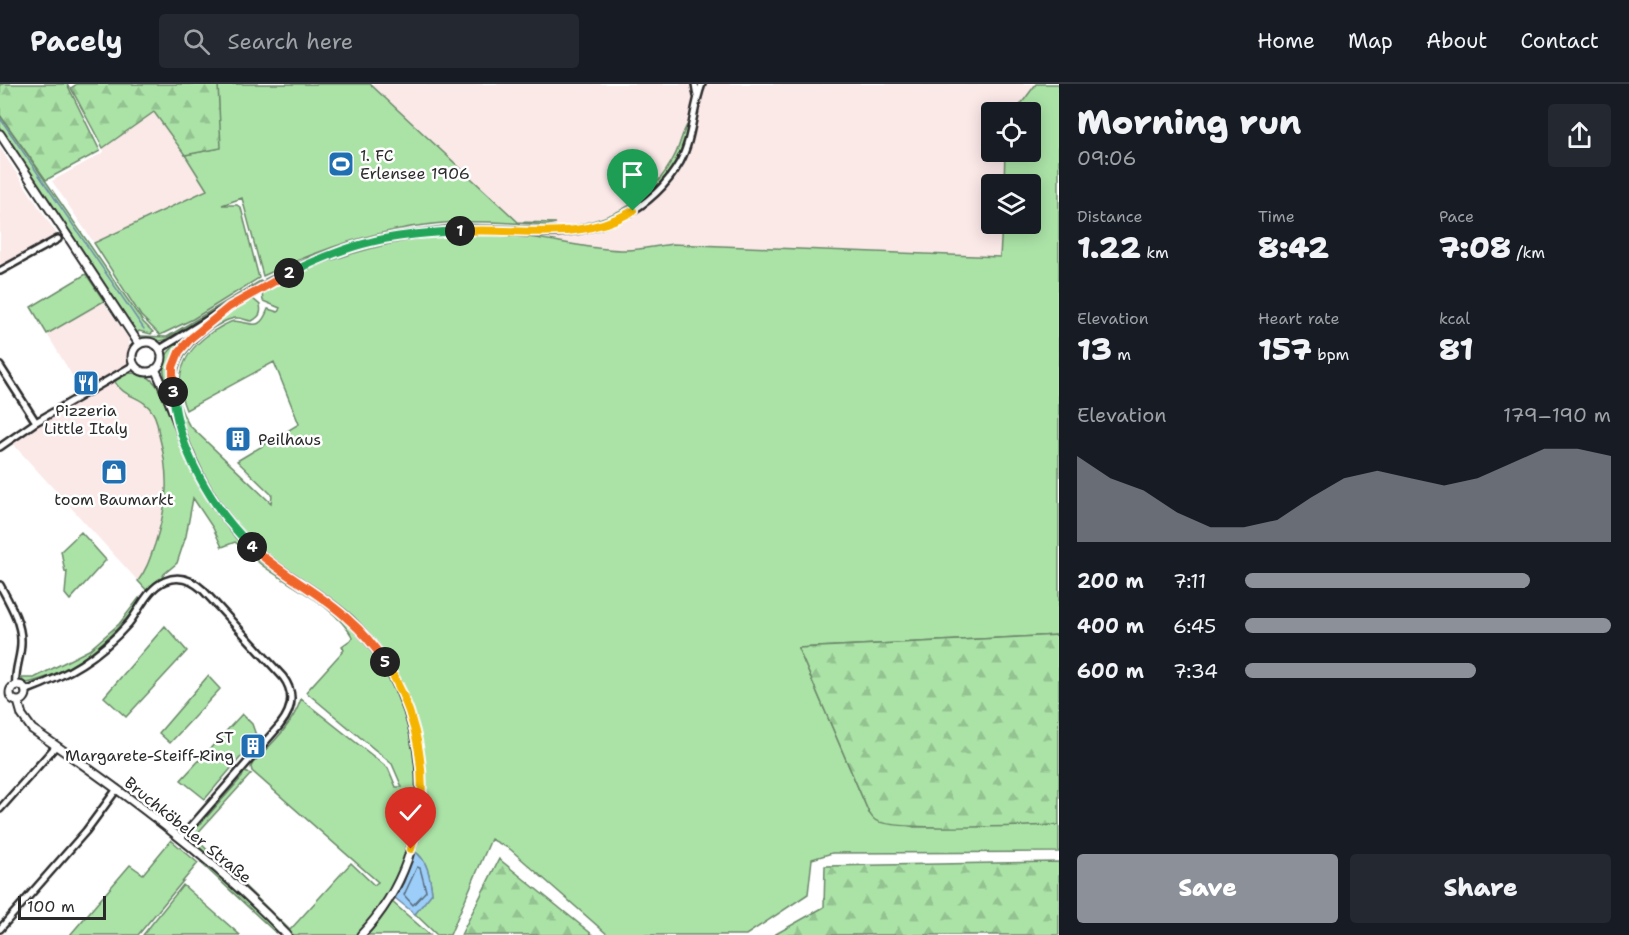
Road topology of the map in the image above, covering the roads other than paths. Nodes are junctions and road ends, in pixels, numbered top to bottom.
1 (695, 84) edge
2 (702, 84) edge
3 (697, 97) junction
4 (0, 134) edge
5 (58, 239) dead end
6 (0, 271) edge
7 (229, 307) junction
8 (139, 344) junction
9 (160, 349) junction
10 (134, 365) junction
11 (0, 366) edge
12 (155, 369) junction
13 (175, 418) junction
14 (36, 422) junction
15 (0, 447) edge
16 (0, 585) edge
17 (16, 686) junction
18 (25, 691) junction
19 (10, 696) junction
20 (0, 699) edge
21 (18, 701) junction
22 (57, 746) junction
23 (117, 789) junction
24 (0, 809) edge
25 (181, 838) junction
26 (0, 929) edge
27 (287, 935) edge
28 (361, 935) edge

1 - 3 street
2 - 3 street
3 - 7 street
4 - 8 main road
5 - 6 street
7 - 9 street
7 - 13 street
8 - 9 main road
8 - 10 main road
9 - 12 main road
10 - 12 main road
10 - 14 street
11 - 14 street
12 - 13 main road
13 - 28 main road
14 - 15 street
16 - 17 street
17 - 18 main road
17 - 19 main road
18 - 21 main road
18 - 25 street
19 - 20 main road
19 - 21 main road
21 - 22 main road, Bruchköbeler Straße
22 - 23 main road, Bruchköbeler Straße
22 - 24 street
23 - 25 main road, Bruchköbeler Straße
23 - 26 street
25 - 27 main road, Bruchköbeler Straße

